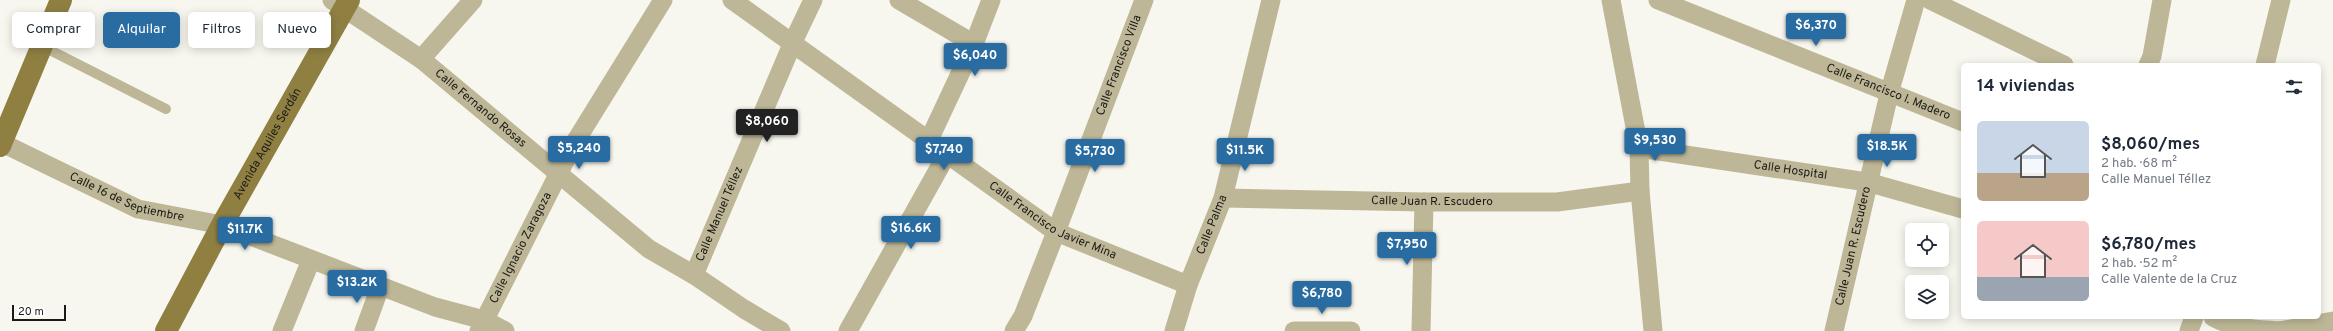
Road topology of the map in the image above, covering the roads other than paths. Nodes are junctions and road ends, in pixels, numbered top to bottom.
1 (61, 0) edge
2 (473, 0) edge
3 (662, 0) edge
4 (732, 0) edge
5 (813, 0) edge
6 (899, 0) edge
7 (991, 0) edge
8 (1144, 0) edge
9 (1272, 0) edge
10 (1611, 0) edge
11 (1658, 0) edge
12 (1916, 0) edge
13 (1930, 0) edge
14 (2162, 0) edge
15 (2281, 0) edge
16 (342, 3) edge
17 (56, 12) edge
18 (793, 42) junction
19 (974, 44) junction
20 (41, 48) edge
21 (46, 48) edge
22 (421, 59) junction
23 (2060, 63) edge
24 (2149, 63) edge
25 (2265, 63) edge
26 (1889, 94) junction
27 (166, 109) dead end
28 (1961, 121) edge
29 (929, 140) junction
30 (0, 144) edge
31 (1639, 148) junction
32 (948, 154) junction
33 (560, 174) junction
34 (1868, 182) junction
35 (1640, 191) junction
36 (1223, 198) junction
37 (1424, 202) junction
38 (1961, 208) edge
39 (222, 225) junction
40 (1056, 232) junction
41 (311, 260) junction
42 (694, 275) junction
43 (1188, 285) junction
44 (380, 287) junction
45 (2193, 319) edge
46 (2217, 319) edge
47 (2333, 321) edge
48 (482, 326) edge
49 (166, 331) edge
50 (282, 331) edge
51 (364, 331) edge
52 (505, 331) edge
53 (781, 331) edge
54 (848, 331) edge
55 (1014, 331) edge
56 (1174, 331) edge
57 (1294, 331) edge
58 (1316, 331) edge
59 (1351, 331) edge
60 (1421, 331) edge
61 (1653, 331) edge
62 (1834, 331) edge
63 (2189, 331) edge
64 (2280, 331) edge

1 - 17 main road
2 - 22 street
3 - 33 street, Calle Ignacio Zaragoza
4 - 18 street, Calle Francisco Javier Mina
5 - 18 street, Calle Manuel Téllez
6 - 19 street
7 - 19 street
8 - 40 street, Calle Francisco Villa
9 - 36 street, Calle Palma
10 - 31 street
11 - 26 street, Calle Francisco I. Madero
12 - 26 street, Calle Juan R. Escudero
13 - 23 street
14 - 24 street
15 - 25 street
16 - 22 street, Calle Fernando Rosas
16 - 39 main road, Avenida Aquiles Serdán
18 - 29 street, Calle Francisco Javier Mina
18 - 42 street, Calle Manuel Téllez
19 - 29 street
20 - 30 main road
21 - 27 lane
22 - 33 street, Calle Fernando Rosas
26 - 28 street, Calle Francisco I. Madero
26 - 34 street, Calle Juan R. Escudero
29 - 32 street, Calle Francisco Javier Mina
30 - 39 street, Calle 16 de Septiembre
31 - 34 street, Calle Hospital
31 - 35 street
32 - 40 street, Calle Francisco Javier Mina
32 - 54 street
33 - 42 street, Calle Fernando Rosas
33 - 48 street, Calle Ignacio Zaragoza
34 - 38 street, Calle Hospital
34 - 62 street, Calle Juan R. Escudero
35 - 37 street, Calle Juan R. Escudero
35 - 61 street
36 - 37 street, Calle Juan R. Escudero
36 - 43 street, Calle Palma
37 - 60 street
39 - 41 street, Calle 16 de Septiembre
39 - 49 main road, Avenida Aquiles Serdán
40 - 43 street, Calle Francisco Javier Mina
40 - 55 street, Calle Francisco Villa
41 - 44 street, Calle 16 de Septiembre
41 - 50 street
42 - 53 street, Calle Fernando Rosas
43 - 56 street, Calle Palma
44 - 48 street, Calle 16 de Septiembre
44 - 51 street
45 - 63 street
46 - 64 street
47 - 64 street
48 - 52 street, Calle 16 de Septiembre
57 - 58 street
58 - 59 street

